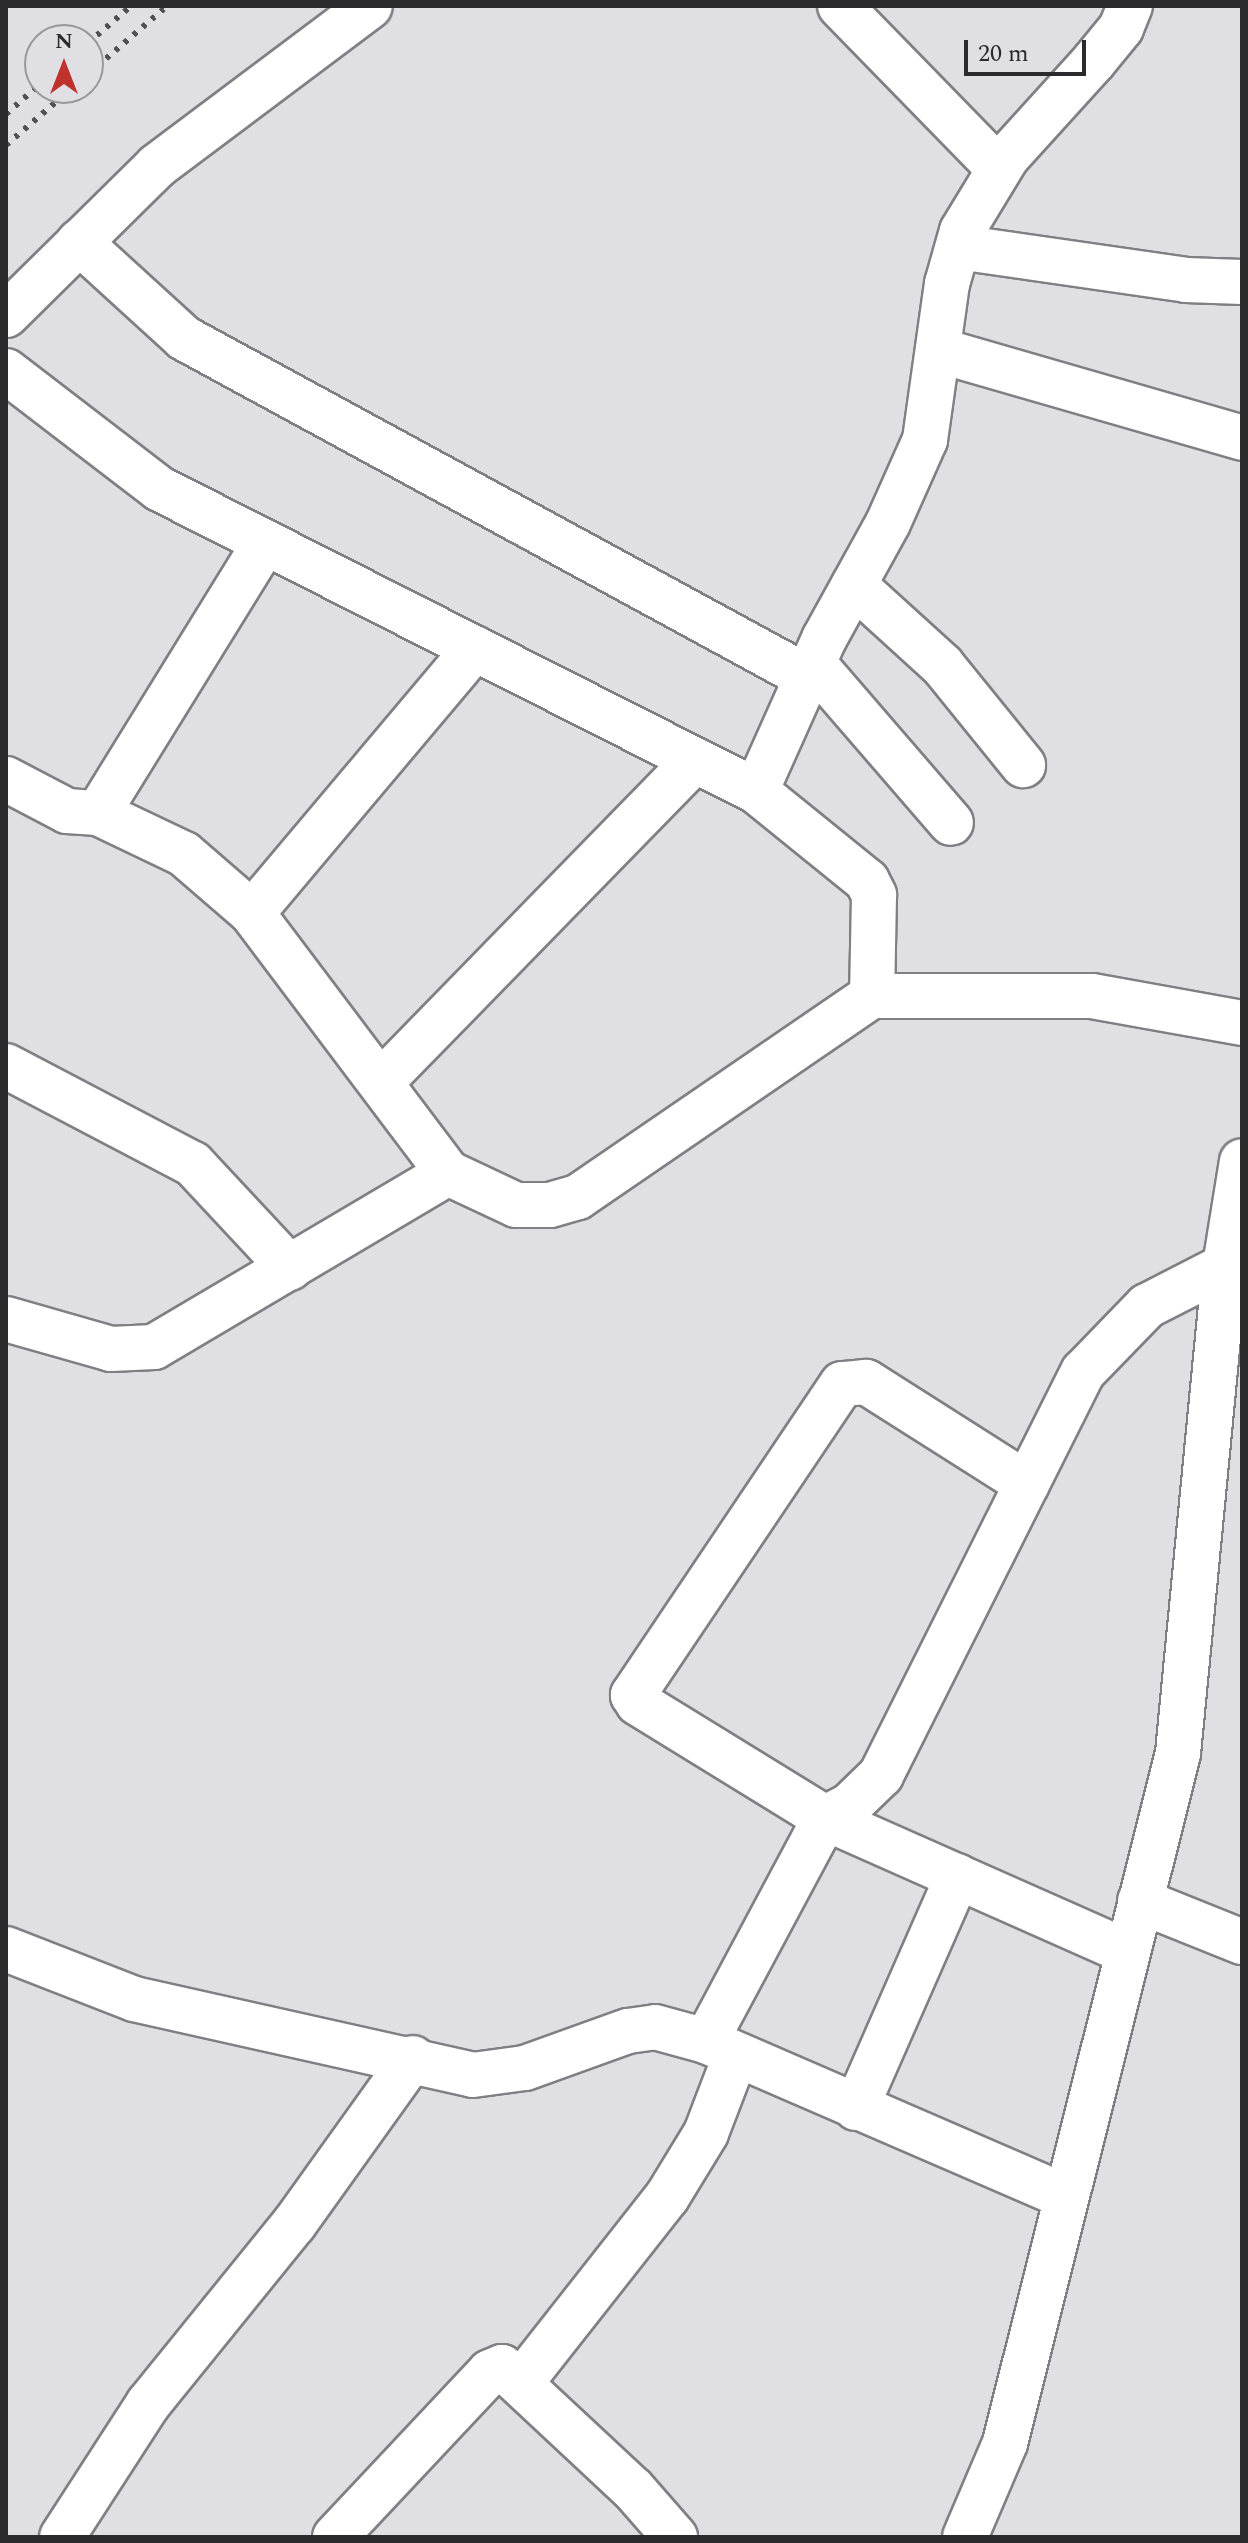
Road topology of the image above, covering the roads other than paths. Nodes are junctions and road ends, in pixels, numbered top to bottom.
1 (370, 6) edge
2 (840, 6) edge
3 (1130, 6) edge
4 (998, 168) junction
5 (79, 242) junction
6 (958, 247) junction
7 (1242, 282) edge
8 (6, 315) edge
9 (938, 350) junction
10 (6, 371) edge
11 (1242, 438) edge
12 (264, 544) junction
13 (854, 585) junction
14 (475, 648) junction
15 (810, 670) junction
16 (695, 760) junction
17 (1023, 765) dead end
18 (6, 779) edge
19 (756, 791) junction
20 (98, 813) junction
21 (951, 823) dead end
22 (252, 913) junction
23 (872, 996) junction
24 (1242, 1023) edge
25 (6, 1066) edge
26 (383, 1080) junction
27 (1242, 1161) edge
28 (448, 1173) junction
29 (1225, 1266) junction
30 (290, 1268) junction
31 (6, 1319) edge
32 (1027, 1484) junction
33 (825, 1818) junction
34 (958, 1876) junction
35 (1140, 1901) junction
36 (1242, 1942) edge
37 (6, 1949) edge
38 (1128, 1952) junction
39 (721, 2049) junction
40 (413, 2058) junction
41 (856, 2108) junction
42 (1064, 2196) junction
43 (522, 2381) junction
44 (62, 2537) edge
45 (335, 2537) edge
46 (675, 2537) edge
47 (965, 2537) edge

1 - 5 street
2 - 4 street
3 - 4 street
4 - 6 street
5 - 8 street
5 - 15 street
6 - 7 street
6 - 9 street
9 - 11 street
9 - 13 street
10 - 12 street
12 - 14 street
12 - 20 street
13 - 15 street
13 - 17 street
14 - 16 street
14 - 22 street
15 - 19 street
15 - 21 street
16 - 19 street
16 - 26 street
18 - 20 street
19 - 23 street
20 - 22 street
22 - 26 street
23 - 24 street
23 - 28 street
25 - 30 street
26 - 28 street
27 - 29 street
28 - 30 street
29 - 32 street
29 - 35 street
30 - 31 street
32 - 33 street
32 - 33 street
33 - 34 street
33 - 39 street
34 - 38 street
34 - 41 street
35 - 36 street
35 - 38 street
37 - 40 street
38 - 42 street
39 - 40 street
39 - 41 street
39 - 43 street
40 - 44 street
41 - 42 street
42 - 47 street
43 - 45 street
43 - 46 street

